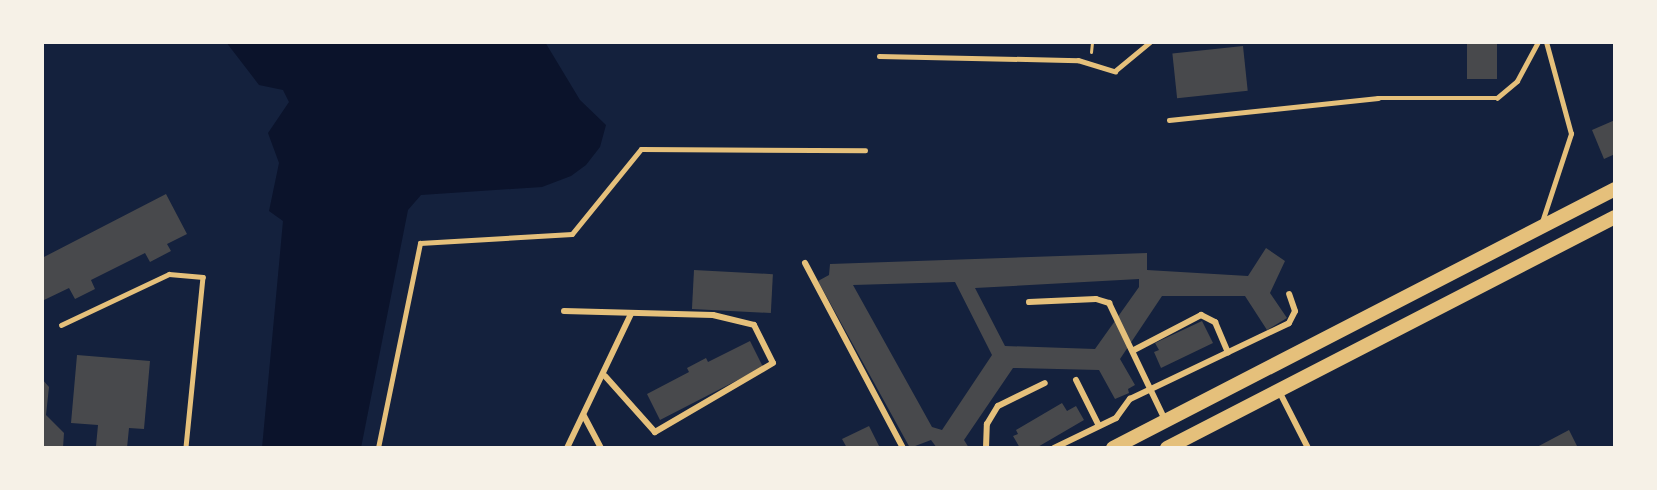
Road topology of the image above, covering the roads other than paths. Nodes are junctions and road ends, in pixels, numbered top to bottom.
1 (1150, 42) edge
2 (1538, 42) edge
3 (1546, 42) edge
4 (879, 56) dead end
5 (1169, 120) dead end
6 (865, 150) dead end
7 (1615, 189) edge
8 (1615, 217) edge
9 (1540, 227) junction
10 (805, 262) dead end
11 (1289, 294) dead end
12 (1029, 302) dead end
13 (564, 311) dead end
14 (631, 314) junction
15 (61, 325) dead end
16 (1134, 350) junction
17 (1228, 352) junction
18 (605, 376) junction
19 (1076, 380) dead end
20 (1046, 383) dead end
21 (1151, 388) junction
22 (1279, 390) junction
23 (584, 416) junction
24 (1166, 421) junction
25 (1100, 426) junction
26 (186, 448) edge
27 (378, 448) edge
28 (567, 448) edge
29 (601, 448) edge
30 (903, 448) edge
31 (986, 448) edge
32 (1054, 448) edge
33 (1113, 448) edge
34 (1169, 448) edge
35 (1308, 448) edge

1 - 4 lane
2 - 5 lane
3 - 9 lane
6 - 27 lane
7 - 9 main road
8 - 22 main road
9 - 24 main road
10 - 30 street
11 - 17 street
12 - 16 street
13 - 14 street
14 - 18 street
14 - 18 street
15 - 26 lane
16 - 17 street
16 - 21 street
17 - 21 street
18 - 23 street
19 - 25 street
20 - 31 street
21 - 24 street
21 - 25 street
22 - 34 main road
22 - 35 street
23 - 28 street
23 - 29 street
24 - 33 main road
25 - 32 street

